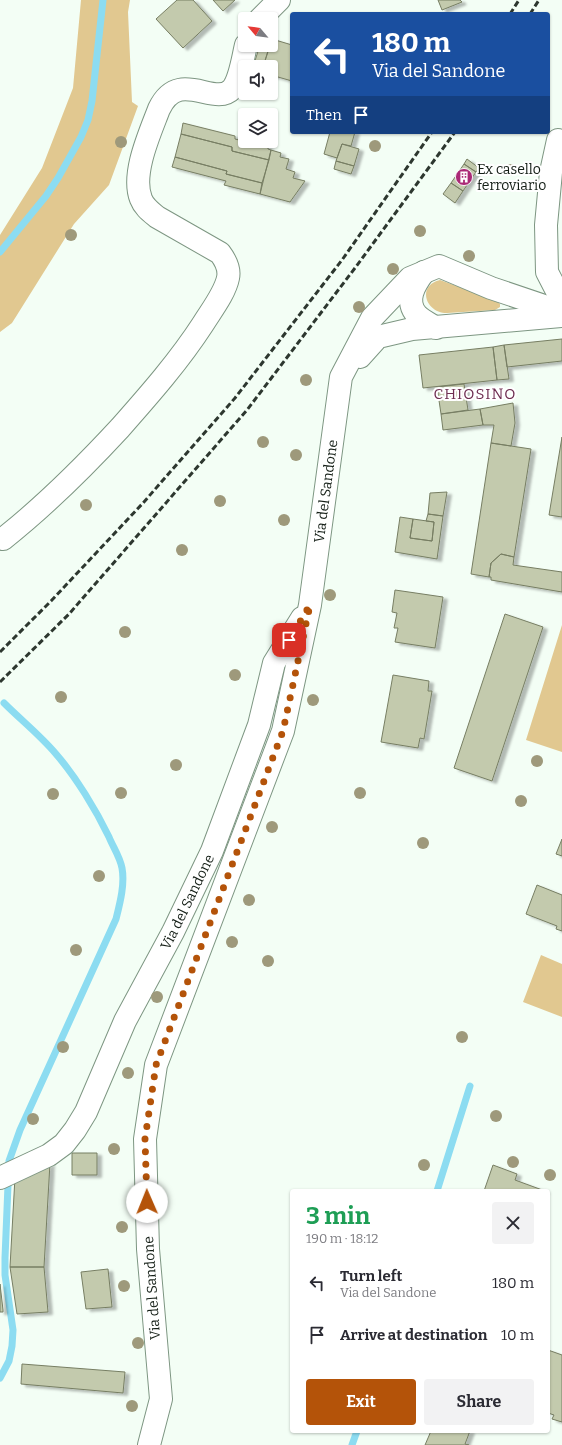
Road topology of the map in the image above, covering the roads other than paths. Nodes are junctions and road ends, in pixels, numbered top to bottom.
1 (279, 0) edge
2 (267, 12) edge
3 (244, 52) edge
4 (558, 140) dead end
5 (554, 256) edge
6 (424, 272) junction
7 (562, 301) edge
8 (562, 312) edge
9 (562, 316) edge
10 (436, 328) junction
11 (341, 377) junction
12 (3, 538) dead end
13 (310, 605) junction
14 (0, 1178) edge
15 (149, 1445) edge

1 - 2 street
3 - 12 street
4 - 5 street
5 - 7 street
6 - 8 street, Via del Sandone
6 - 10 street
6 - 11 street, Via del Sandone
9 - 10 street
10 - 11 street
11 - 13 street, Via del Sandone
13 - 14 street, Via del Sandone
13 - 15 street, Via del Sandone

